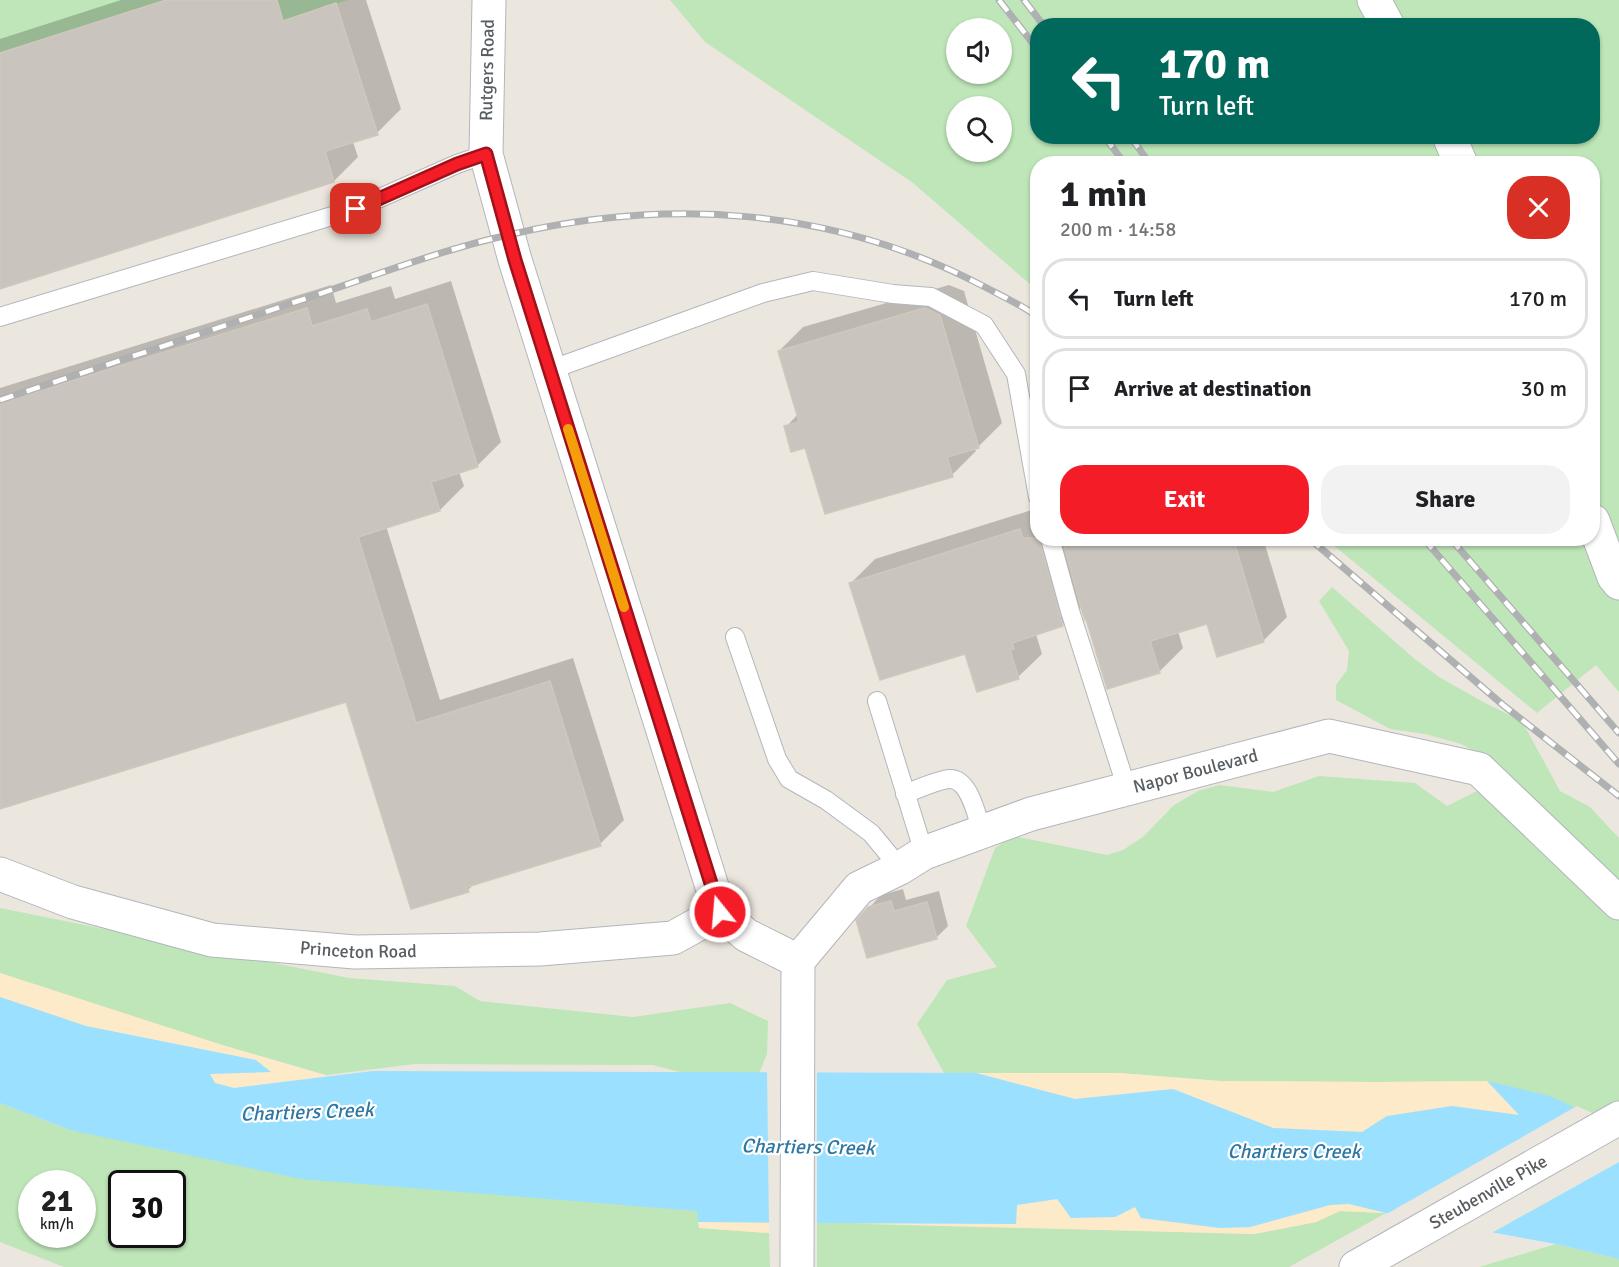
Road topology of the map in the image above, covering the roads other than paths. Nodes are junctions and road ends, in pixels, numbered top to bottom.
1 (489, 0) edge
2 (1374, 0) edge
3 (1384, 18) edge
4 (486, 154) junction
5 (0, 317) edge
6 (550, 370) junction
7 (1030, 452) edge
8 (1600, 540) edge
9 (1052, 546) edge
10 (1619, 583) edge
11 (735, 637) dead end
12 (877, 701) dead end
13 (1127, 789) junction
14 (905, 794) junction
15 (982, 832) junction
16 (912, 860) junction
17 (0, 874) edge
18 (1619, 903) edge
19 (720, 912) junction
20 (798, 960) junction
21 (1619, 1118) edge
22 (797, 1267) edge
23 (1356, 1267) edge

1 - 4 street, Rutgers Road
2 - 3 street
4 - 5 lane
4 - 6 street, Rutgers Road
6 - 7 lane
6 - 19 street, Rutgers Road
8 - 10 street
9 - 13 lane
11 - 16 lane
12 - 14 lane
13 - 15 street, Napor Boulevard
13 - 18 street, Napor Boulevard
14 - 15 lane
14 - 16 lane
15 - 16 street, Napor Boulevard
16 - 20 street, Napor Boulevard
17 - 19 street, Princeton Road
19 - 20 street
20 - 22 street
21 - 23 street, Steubenville Pike

